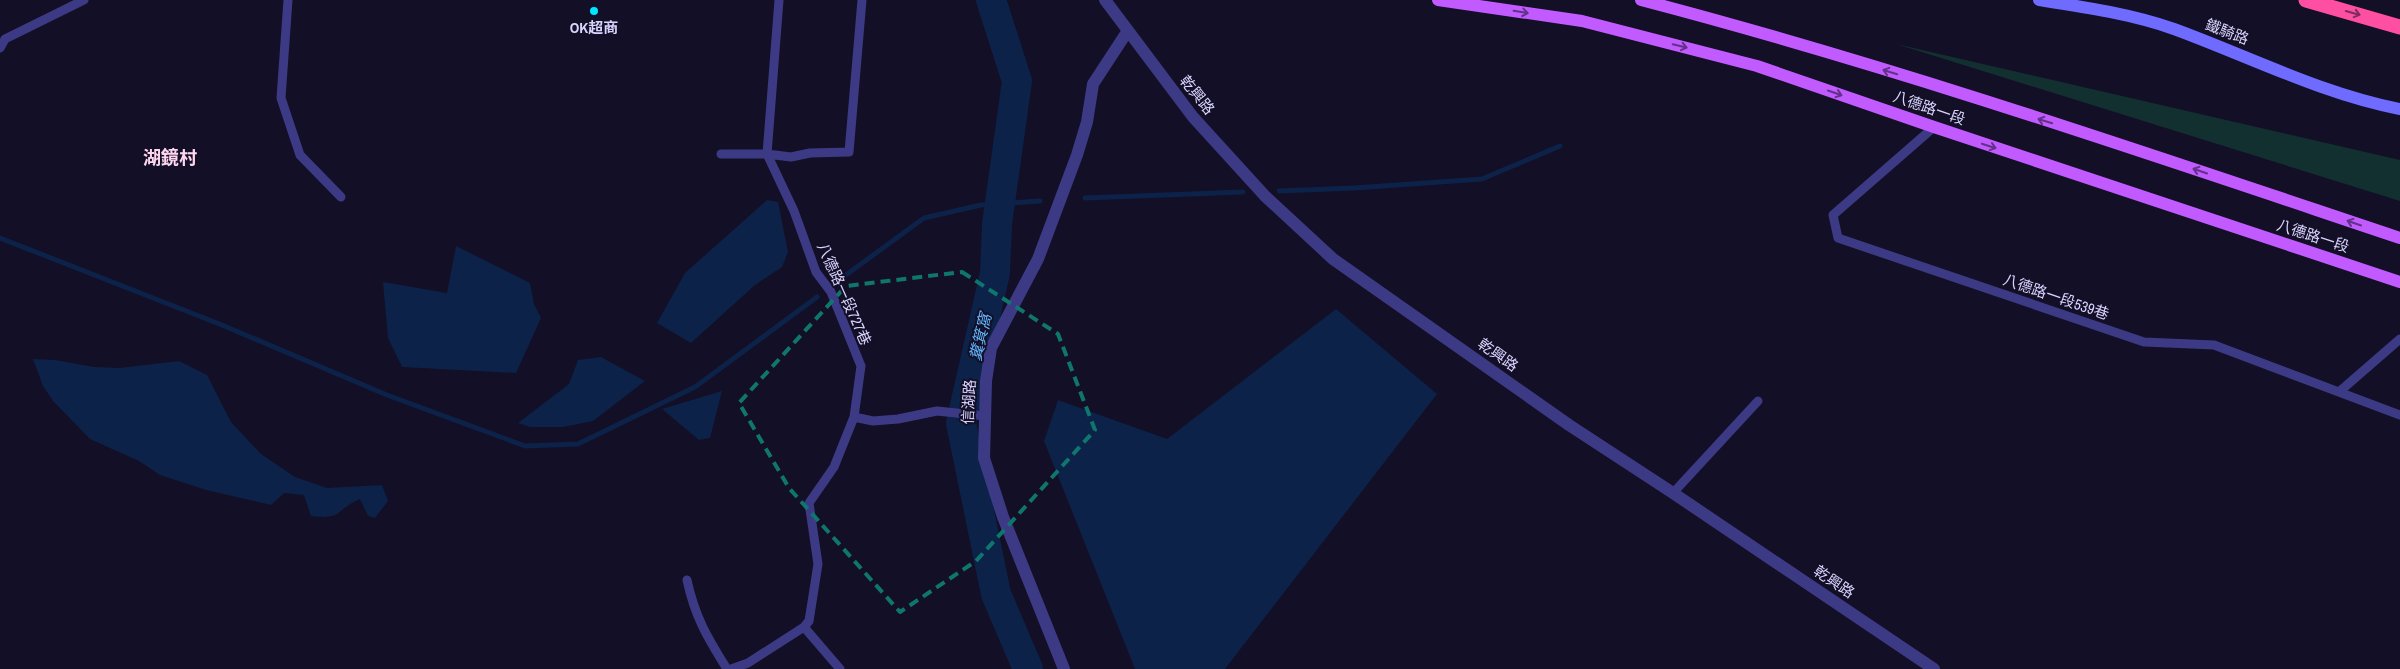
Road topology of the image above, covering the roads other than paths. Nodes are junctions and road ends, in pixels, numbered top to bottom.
1 (84, 0) edge
2 (288, 0) edge
3 (779, 0) edge
4 (862, 0) edge
5 (1104, 0) edge
6 (1438, 0) edge
7 (1641, 0) edge
8 (2039, 0) edge
9 (2306, 0) edge
10 (2400, 26) edge
11 (1127, 32) junction
12 (0, 48) edge
13 (2400, 109) edge
14 (1934, 127) junction
15 (721, 154) dead end
16 (767, 154) junction
17 (341, 197) dead end
18 (2400, 238) edge
19 (2400, 282) edge
20 (2400, 340) edge
21 (2340, 392) junction
22 (1758, 401) dead end
23 (2400, 415) edge
24 (985, 416) junction
25 (854, 417) junction
26 (1673, 493) junction
27 (688, 580) dead end
28 (804, 627) junction
29 (727, 669) edge
30 (731, 669) edge
31 (840, 669) edge
32 (1064, 669) edge
33 (1934, 669) edge

1 - 12 lane
2 - 17 lane
3 - 16 lane, 八德路一段727巷
4 - 16 lane
5 - 11 street, 乾興路
6 -> 14 main road, 八德路一段
18 -> 7 main road, 八德路一段
8 - 13 main road, 鐵騎路
9 -> 10 highway
11 - 24 street, 信湖路
11 - 26 street, 乾興路
14 -> 19 main road, 八德路一段
14 - 21 lane, 八德路一段539巷
15 - 16 lane
16 - 25 lane, 八德路一段727巷
20 - 21 lane
21 - 23 lane
22 - 26 lane
24 - 25 lane
24 - 32 street, 信湖路
25 - 28 lane, 八德路一段727巷
26 - 33 street, 乾興路
27 - 29 lane
28 - 30 lane
28 - 31 lane

